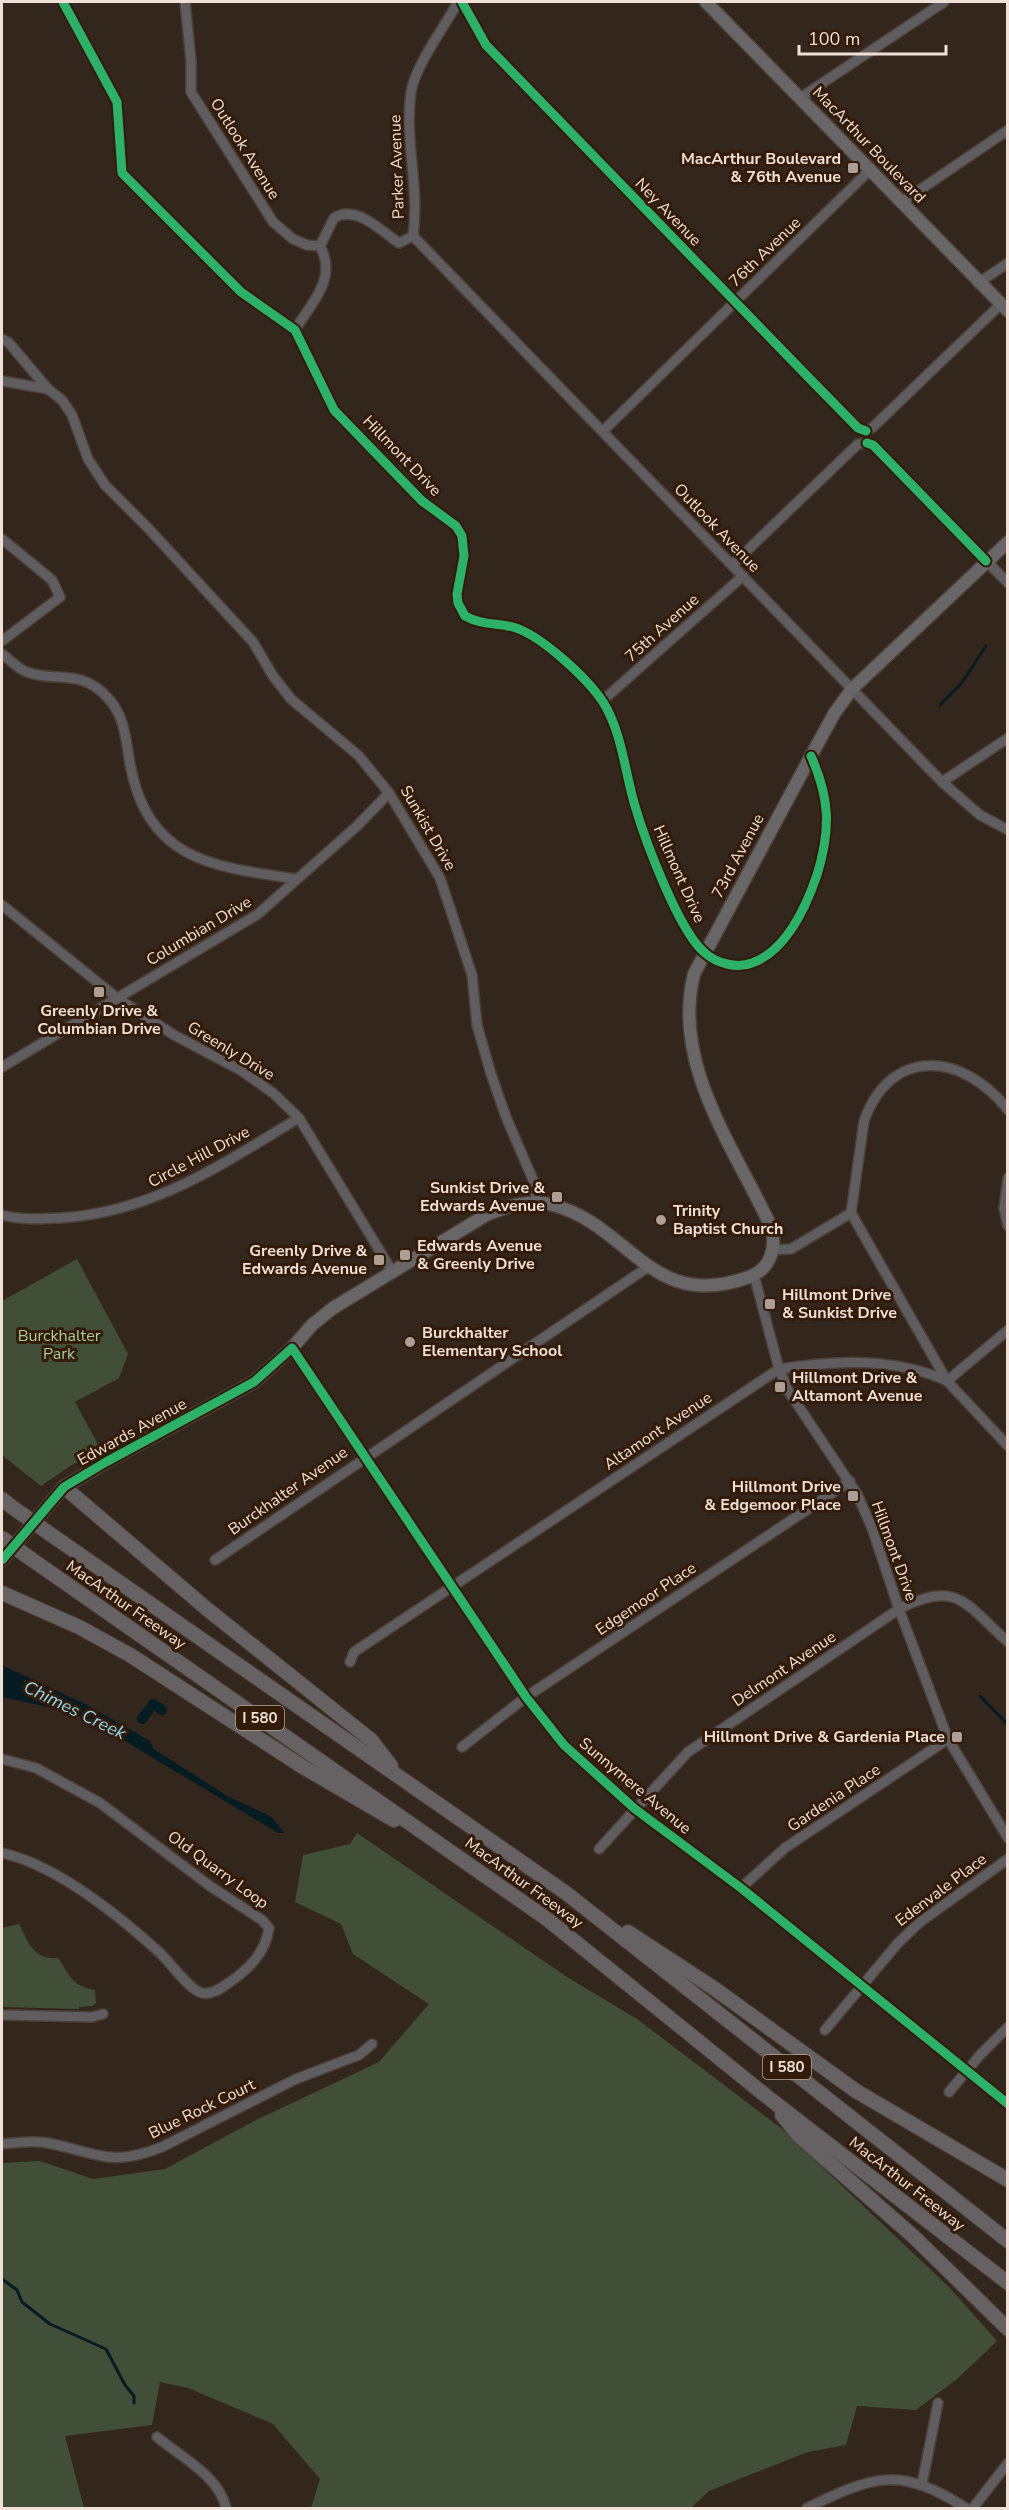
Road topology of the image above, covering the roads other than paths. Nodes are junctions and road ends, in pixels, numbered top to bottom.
1 (63, 2) edge
2 (185, 2) edge
3 (460, 2) edge
4 (706, 2) edge
5 (944, 2) edge
6 (800, 98) junction
7 (1008, 130) edge
8 (870, 170) junction
9 (902, 202) junction
10 (413, 236) junction
11 (320, 246) junction
12 (1008, 263) edge
13 (978, 283) junction
14 (735, 303) junction
15 (1004, 308) edge
16 (295, 330) junction
17 (2, 339) edge
18 (2, 381) edge
19 (48, 389) junction
20 (603, 431) junction
21 (2, 539) edge
22 (1008, 542) edge
23 (986, 561) junction
24 (733, 564) junction
25 (743, 576) junction
26 (1008, 583) edge
27 (2, 641) edge
28 (2, 654) edge
29 (852, 689) junction
30 (602, 701) junction
31 (1008, 738) edge
32 (811, 756) junction
33 (942, 782) junction
34 (389, 793) junction
35 (1008, 830) edge
36 (297, 879) junction
37 (2, 905) edge
38 (705, 954) junction
39 (117, 998) junction
40 (2, 1067) edge
41 (1008, 1110) edge
42 (299, 1118) junction
43 (1008, 1178) edge
44 (536, 1203) junction
45 (851, 1213) junction
46 (2, 1215) edge
47 (1008, 1226) edge
48 (773, 1250) junction
49 (648, 1267) junction
50 (392, 1271) junction
51 (754, 1275) junction
52 (1008, 1330) edge
53 (292, 1348) junction
54 (779, 1369) junction
55 (947, 1381) junction
56 (1008, 1446) edge
57 (365, 1456) junction
58 (850, 1482) junction
59 (64, 1487) junction
60 (7, 1503) edge
61 (2, 1538) edge
62 (2, 1560) edge
63 (215, 1560) dead end
64 (453, 1586) junction
65 (2, 1593) edge
66 (899, 1609) junction
67 (1008, 1642) edge
68 (350, 1662) dead end
69 (526, 1697) junction
70 (948, 1739) junction
71 (462, 1748) dead end
72 (2, 1759) edge
73 (400, 1778) junction
74 (635, 1809) junction
75 (1008, 1839) edge
76 (599, 1849) dead end
77 (2, 1853) edge
78 (1008, 1858) edge
79 (489, 1876) junction
80 (741, 1888) junction
81 (566, 1893) junction
82 (862, 1987) junction
83 (103, 2014) dead end
84 (2, 2015) edge
85 (1008, 2027) edge
86 (825, 2030) dead end
87 (372, 2044) dead end
88 (966, 2071) junction
89 (949, 2092) dead end
90 (770, 2099) junction
91 (1008, 2104) edge
92 (2, 2144) edge
93 (1008, 2180) edge
94 (1008, 2241) edge
95 (1008, 2283) edge
96 (1008, 2329) edge
97 (938, 2403) dead end
98 (157, 2437) dead end
99 (1008, 2463) edge
100 (922, 2484) junction
101 (226, 2508) edge
102 (807, 2508) edge
103 (966, 2508) edge
104 (973, 2508) edge

1 - 16 street, Hillmont Drive
2 - 11 street, Outlook Avenue
3 - 10 street, Parker Avenue
3 - 14 street, Ney Avenue
4 - 6 main road, MacArthur Boulevard
5 - 6 street
6 - 8 main road, MacArthur Boulevard
7 - 9 street
8 - 9 main road, MacArthur Boulevard
8 - 14 street, 76th Avenue
9 - 13 main road, MacArthur Boulevard
10 - 11 street, Parker Avenue
10 - 20 street, Outlook Avenue
11 - 16 street
12 - 13 street
13 - 15 main road, MacArthur Boulevard
14 - 15 street, Ney Avenue
14 - 20 street, 76th Avenue
16 - 30 street, Hillmont Drive
17 - 19 street, Sunkist Drive
18 - 19 street
19 - 34 street, Sunkist Drive
20 - 24 street, Outlook Avenue
21 - 27 street
22 - 23 main road, 73rd Avenue
23 - 24 street
23 - 26 street
23 - 29 main road, 73rd Avenue
24 - 25 street, Outlook Avenue
25 - 29 street, Outlook Avenue
25 - 30 street, 75th Avenue
28 - 36 street
29 - 32 main road, 73rd Avenue
29 - 33 street, Outlook Avenue
30 - 38 street, Hillmont Drive
31 - 33 street
32 - 38 main road, 73rd Avenue
32 - 38 street
33 - 35 street, Outlook Avenue
34 - 36 street, Columbian Drive
34 - 44 street, Sunkist Drive
36 - 39 street, Columbian Drive
37 - 39 street, Greenly Drive
38 - 48 main road, 73rd Avenue
39 - 40 street, Columbian Drive
39 - 42 street, Greenly Drive
41 - 45 street
42 - 46 street, Circle Hill Drive
42 - 50 street, Greenly Drive
43 - 47 street
44 - 49 main road
44 - 50 main road, Edwards Avenue
45 - 48 street
45 - 55 street
48 - 51 main road
49 - 51 main road
49 - 57 street, Burckhalter Avenue
50 - 53 main road, Edwards Avenue
51 - 54 street, Hillmont Drive
52 - 55 street
53 - 57 street, Sunnymere Avenue
53 - 59 main road, Edwards Avenue
54 - 55 street, Altamont Avenue
54 - 58 street, Hillmont Drive
54 - 64 street, Altamont Avenue
55 - 56 street
57 - 63 street, Burckhalter Avenue
57 - 64 street, Sunnymere Avenue
58 - 66 street, Hillmont Drive
58 - 69 street, Edgemoor Place
59 - 62 main road, Edwards Avenue
59 - 73 highway
60 - 73 highway, MacArthur Freeway / I 580, bridge
61 - 79 highway, MacArthur Freeway / I 580, bridge
64 - 68 street, Altamont Avenue
64 - 69 street, Sunnymere Avenue
65 - 79 highway
66 - 67 street, Delmont Avenue
66 - 70 street, Hillmont Drive
66 - 74 street, Delmont Avenue
69 - 71 street, Edgemoor Place
69 - 74 street, Sunnymere Avenue
70 - 75 street, Hillmont Drive
70 - 80 street, Gardenia Place
72 - 77 street, Old Quarry Loop
73 - 81 highway, MacArthur Freeway / I 580
74 - 76 street, Delmont Avenue
74 - 80 street, Sunnymere Avenue
78 - 82 street, Edenvale Place
79 - 90 highway, MacArthur Freeway / I 580
80 - 82 street, Sunnymere Avenue
81 - 93 highway
81 - 94 highway, MacArthur Freeway / I 580
82 - 86 street, Edenvale Place
82 - 88 street, Sunnymere Avenue
83 - 84 street
85 - 88 street
87 - 92 street, Blue Rock Court
88 - 89 street
88 - 91 street, Sunnymere Avenue
90 - 95 highway, MacArthur Freeway / I 580
90 - 96 highway
97 - 100 street
98 - 101 street
99 - 104 street
100 - 102 street
100 - 103 street

